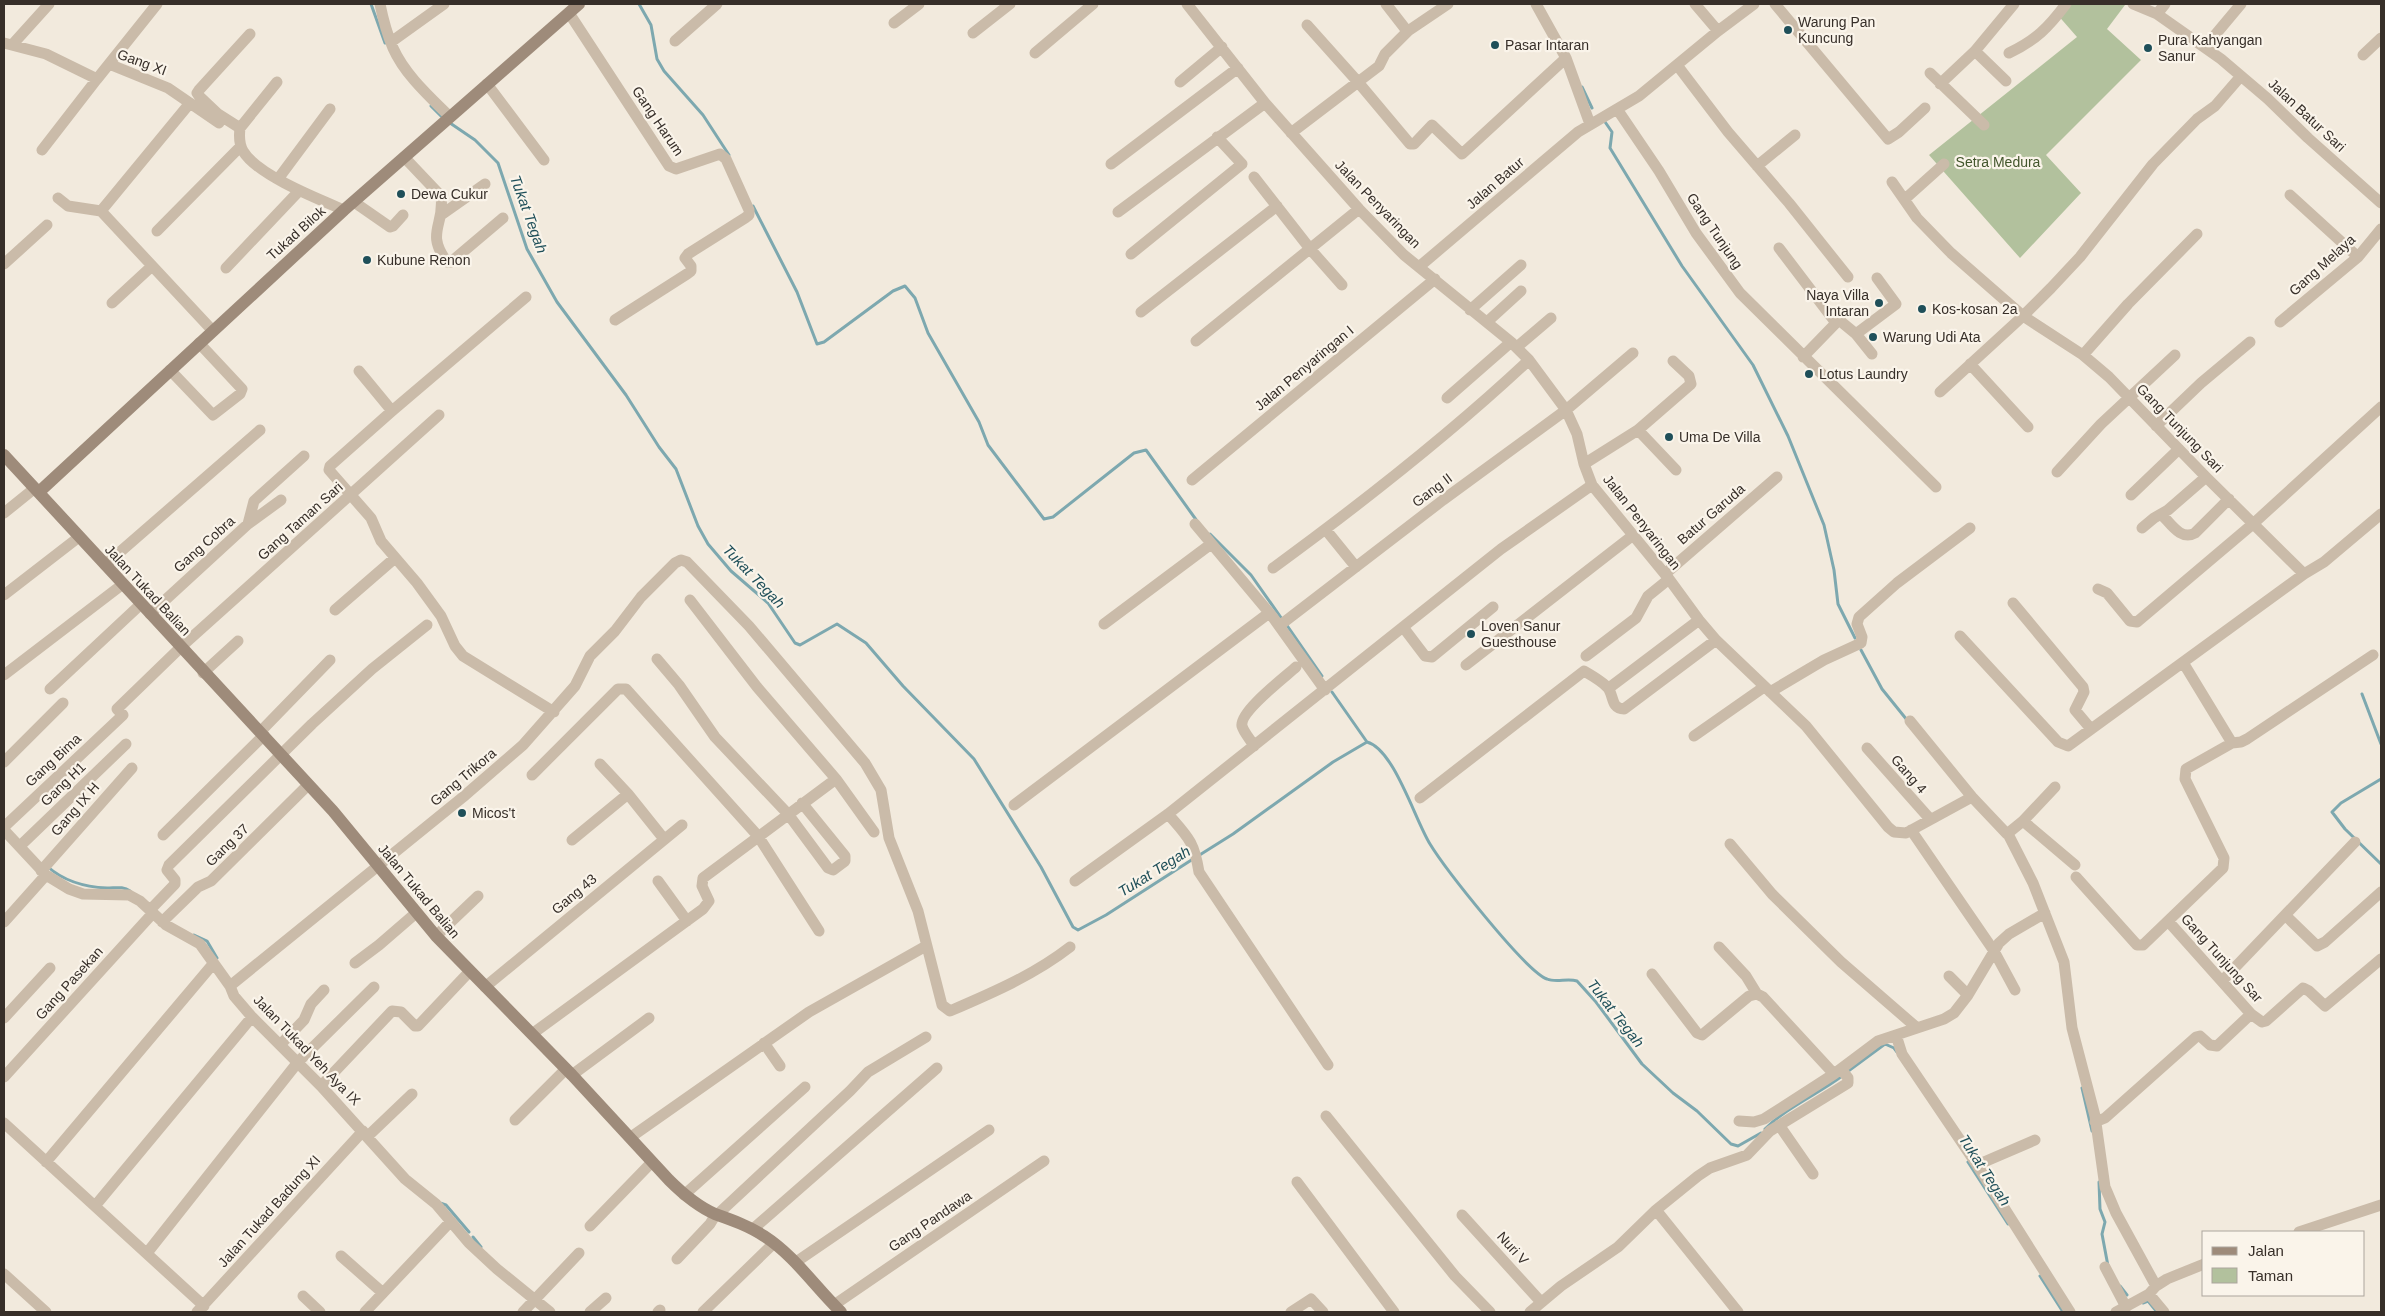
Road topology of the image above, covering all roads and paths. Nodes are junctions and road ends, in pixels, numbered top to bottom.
1 (49, 4) edge
2 (157, 4) edge
3 (380, 4) edge
4 (444, 4) edge
5 (579, 4) edge
6 (717, 4) edge
7 (919, 4) edge
8 (1010, 4) edge
9 (1093, 4) edge
10 (1187, 4) edge
11 (1386, 4) edge
12 (1448, 4) edge
13 (1536, 4) edge
14 (1695, 4) edge
15 (1754, 4) edge
16 (1775, 4) edge
17 (2014, 4) edge
18 (2066, 4) edge
19 (2133, 4) edge
20 (2165, 4) edge
21 (2241, 4) edge
22 (569, 13) junction
23 (2157, 14) junction
24 (894, 23) dead end
25 (1307, 25) dead end
26 (1407, 31) junction
27 (1718, 31) junction
28 (973, 33) dead end
29 (250, 34) dead end
30 (2381, 38) edge
31 (675, 41) dead end
32 (391, 42) junction
33 (8, 44) edge
34 (1222, 47) junction
35 (2205, 47) junction
36 (1975, 51) junction
37 (1035, 53) dead end
38 (2009, 53) dead end
39 (2363, 56) dead end
40 (1566, 58) junction
41 (109, 64) junction
42 (1677, 65) junction
43 (1238, 68) junction
44 (1930, 73) dead end
45 (2241, 76) junction
46 (97, 79) junction
47 (2006, 81) dead end
48 (278, 82) dead end
49 (1180, 82) dead end
50 (1358, 82) junction
51 (486, 84) junction
52 (1940, 84) junction
53 (190, 103) junction
54 (1265, 103) junction
55 (1925, 108) dead end
56 (330, 109) dead end
57 (1617, 109) junction
58 (446, 120) junction
59 (1590, 124) junction
60 (1984, 125) dead end
61 (1291, 133) junction
62 (1795, 135) dead end
63 (240, 137) junction
64 (1217, 137) junction
65 (42, 150) dead end
66 (404, 157) junction
67 (544, 160) dead end
68 (1111, 164) dead end
69 (1944, 164) dead end
70 (1757, 166) junction
71 (1254, 177) dead end
72 (278, 179) junction
73 (1892, 182) dead end
74 (485, 184) dead end
75 (299, 191) junction
76 (2290, 195) dead end
77 (58, 198) dead end
78 (1905, 199) junction
79 (354, 202) junction
80 (2381, 203) edge
81 (1277, 206) junction
82 (1359, 209) junction
83 (344, 210) junction
84 (101, 211) junction
85 (1118, 212) dead end
86 (403, 215) dead end
87 (441, 215) junction
88 (503, 218) dead end
89 (47, 225) dead end
90 (2381, 229) edge
91 (157, 231) dead end
92 (2197, 234) dead end
93 (1780, 248) dead end
94 (1310, 250) junction
95 (1132, 254) dead end
96 (2358, 257) junction
97 (4, 264) edge
98 (1521, 265) dead end
99 (152, 266) junction
100 (1420, 266) junction
101 (226, 268) dead end
102 (1848, 276) dead end
103 (1877, 278) dead end
104 (1435, 279) junction
105 (1342, 285) dead end
106 (1521, 291) dead end
107 (526, 297) dead end
108 (112, 303) dead end
109 (1470, 310) junction
110 (1141, 312) dead end
111 (2023, 316) junction
112 (1551, 318) dead end
113 (615, 320) dead end
114 (1486, 322) junction
115 (2280, 322) dead end
116 (1836, 323) junction
117 (212, 330) junction
118 (1856, 334) junction
119 (1196, 341) dead end
120 (2250, 342) dead end
121 (199, 343) junction
122 (1514, 344) junction
123 (1633, 353) dead end
124 (1872, 354) dead end
125 (2083, 354) junction
126 (2175, 355) dead end
127 (1803, 357) junction
128 (1529, 360) junction
129 (1673, 361) dead end
130 (1970, 364) junction
131 (170, 370) junction
132 (359, 371) dead end
133 (1940, 392) dead end
134 (2129, 396) junction
135 (1447, 398) dead end
136 (2381, 407) edge
137 (392, 410) junction
138 (1566, 410) junction
139 (439, 415) dead end
140 (2156, 426) junction
141 (2028, 427) dead end
142 (260, 430) dead end
143 (1638, 430) junction
144 (2179, 449) junction
145 (4, 455) edge
146 (304, 456) dead end
147 (1584, 464) junction
148 (1676, 470) dead end
149 (2057, 472) dead end
150 (1777, 477) dead end
151 (2206, 477) junction
152 (1192, 480) dead end
153 (1592, 485) junction
154 (1936, 488) dead end
155 (37, 490) junction
156 (2131, 495) dead end
157 (351, 496) junction
158 (2229, 498) junction
159 (281, 500) dead end
160 (4, 513) edge
161 (2381, 514) edge
162 (2162, 515) junction
163 (2254, 523) junction
164 (248, 524) junction
165 (1195, 524) dead end
166 (1970, 528) dead end
167 (2142, 528) dead end
168 (1326, 530) junction
169 (1632, 536) junction
170 (79, 537) junction
171 (1211, 544) junction
172 (395, 558) junction
173 (105, 565) junction
174 (1356, 567) junction
175 (1273, 568) dead end
176 (2304, 574) junction
177 (1667, 576) junction
178 (123, 584) junction
179 (2098, 589) dead end
180 (4, 595) edge
181 (690, 600) dead end
182 (2013, 603) dead end
183 (1493, 607) dead end
184 (146, 609) junction
185 (335, 610) dead end
186 (1269, 613) junction
187 (1699, 620) junction
188 (1283, 623) junction
189 (1104, 624) dead end
190 (427, 625) dead end
191 (1403, 627) junction
192 (1960, 636) dead end
193 (1716, 640) junction
194 (238, 642) dead end
195 (181, 648) junction
196 (2374, 655) dead end
197 (1586, 656) dead end
198 (657, 659) dead end
199 (330, 660) dead end
200 (2184, 664) junction
201 (1466, 665) dead end
202 (1296, 667) dead end
203 (203, 672) junction
204 (4, 675) edge
205 (1608, 688) junction
206 (50, 689) dead end
207 (1767, 689) junction
208 (1325, 690) junction
209 (63, 703) dead end
210 (554, 712) junction
211 (123, 715) joint
212 (1910, 721) dead end
213 (2091, 728) junction
214 (262, 734) junction
215 (1694, 736) dead end
216 (2232, 743) junction
217 (126, 744) dead end
218 (1254, 746) junction
219 (1866, 748) dead end
220 (281, 754) junction
221 (4, 762) edge
222 (600, 764) dead end
223 (132, 768) dead end
224 (532, 775) dead end
225 (836, 779) junction
226 (308, 785) junction
227 (2055, 787) dead end
228 (628, 794) junction
229 (1972, 797) junction
230 (1420, 798) dead end
231 (802, 803) junction
232 (1014, 805) dead end
233 (788, 814) junction
234 (1168, 814) junction
235 (1930, 820) junction
236 (2023, 821) junction
237 (682, 825) dead end
238 (4, 829) edge
239 (1911, 830) junction
240 (874, 832) dead end
241 (2008, 834) junction
242 (163, 835) dead end
243 (758, 836) junction
244 (664, 838) junction
245 (572, 840) dead end
246 (2355, 842) dead end
247 (1730, 844) dead end
248 (20, 846) junction
249 (2075, 865) dead end
250 (378, 866) junction
251 (43, 873) junction
252 (2076, 877) dead end
253 (658, 881) dead end
254 (1075, 881) dead end
255 (2381, 892) edge
256 (478, 896) dead end
257 (151, 911) junction
258 (416, 913) junction
259 (2044, 913) junction
260 (2285, 915) junction
261 (686, 921) junction
262 (2168, 921) junction
263 (4, 922) edge
264 (162, 922) junction
265 (819, 932) dead end
266 (436, 936) junction
267 (926, 946) junction
268 (1070, 947) dead end
269 (1719, 947) dead end
270 (1994, 951) junction
271 (2381, 960) edge
272 (355, 963) dead end
273 (213, 964) junction
274 (50, 968) dead end
275 (470, 971) junction
276 (1652, 974) dead end
277 (1949, 976) dead end
278 (2222, 982) junction
279 (230, 986) junction
280 (374, 987) dead end
281 (485, 987) junction
282 (324, 990) dead end
283 (2015, 990) dead end
284 (1757, 994) junction
285 (1968, 995) junction
286 (2251, 1014) junction
287 (252, 1017) junction
288 (4, 1018) edge
289 (649, 1018) dead end
290 (1916, 1028) junction
291 (532, 1034) junction
292 (1896, 1035) junction
293 (926, 1037) dead end
294 (764, 1043) junction
295 (280, 1045) junction
296 (298, 1062) junction
297 (1328, 1065) dead end
298 (780, 1066) dead end
299 (937, 1068) dead end
300 (569, 1072) junction
301 (1842, 1073) junction
302 (5, 1074) edge
303 (321, 1086) junction
304 (805, 1087) dead end
305 (412, 1094) dead end
306 (1326, 1116) dead end
307 (515, 1120) dead end
308 (1739, 1120) dead end
309 (2095, 1122) junction
310 (4, 1123) edge
311 (1780, 1125) junction
312 (989, 1130) dead end
313 (365, 1133) junction
314 (630, 1138) junction
315 (2035, 1140) dead end
316 (1044, 1161) dead end
317 (46, 1162) junction
318 (652, 1162) junction
319 (1977, 1164) junction
320 (1812, 1174) dead end
321 (1297, 1182) dead end
322 (684, 1195) junction
323 (2381, 1205) edge
324 (95, 1206) junction
325 (1656, 1210) junction
326 (717, 1214) junction
327 (1462, 1215) dead end
328 (451, 1221) junction
329 (590, 1226) dead end
330 (753, 1229) junction
331 (2301, 1231) edge
332 (774, 1243) junction
333 (147, 1253) junction
334 (579, 1253) dead end
335 (341, 1256) dead end
336 (677, 1258) dead end
337 (796, 1262) junction
338 (2202, 1265) edge
339 (2105, 1267) dead end
340 (4, 1274) edge
341 (2152, 1290) junction
342 (382, 1293) junction
343 (303, 1296) dead end
344 (606, 1298) dead end
345 (534, 1299) junction
346 (1541, 1302) junction
347 (200, 1309) edge
348 (838, 1310) edge
349 (1483, 1310) edge
350 (2121, 1310) edge
351 (46, 1312) edge
352 (320, 1312) edge
353 (365, 1312) edge
354 (522, 1312) edge
355 (550, 1312) edge
356 (590, 1312) edge
357 (703, 1312) edge
358 (1291, 1312) edge
359 (1323, 1312) edge
360 (1394, 1312) edge
361 (1530, 1312) edge
362 (1738, 1312) edge
363 (2070, 1312) edge
364 (2164, 1312) edge

1 - 33 street
2 - 41 street
3 - 32 street
4 - 32 street
5 - 22 street, Tukad Bilok
6 - 31 street
7 - 24 street
8 - 28 street
9 - 37 street
10 - 34 street, Jalan Penyaringan
11 - 26 street
12 - 26 street
13 - 40 street
14 - 27 street
15 - 27 street, Jalan Batur
16 - 55 street
17 - 36 street
18 - 38 street
19 - 23 street, Jalan Batur Sari
20 - 23 street
21 - 35 street
22 - 51 street, Tukad Bilok
22 - 113 street, Gang Harum
23 - 35 street, Jalan Batur Sari
25 - 50 street
26 - 50 street
27 - 42 street, Jalan Batur
29 - 63 street
30 - 39 street
32 - 58 street
33 - 46 street
34 - 43 street, Jalan Penyaringan
34 - 49 street
35 - 45 street, Jalan Batur Sari
36 - 47 street
36 - 52 street
40 - 50 street
40 - 59 street
41 - 46 street, Gang XI
41 - 53 street, Gang XI
42 - 57 street, Jalan Batur
42 - 70 street
43 - 54 street, Jalan Penyaringan
43 - 68 street
44 - 52 street
45 - 80 street, Jalan Batur Sari
45 - 111 street
46 - 65 street, Gang XI
48 - 63 street
50 - 61 street
51 - 58 street, Tukad Bilok
51 - 67 street
52 - 60 street
53 - 63 street, Gang XI
53 - 84 street
54 - 61 street, Jalan Penyaringan
54 - 64 street
56 - 72 street
57 - 59 street, Jalan Batur
57 - 127 street, Gang Tunjung
58 - 66 street, Tukad Bilok
59 - 100 street, Jalan Batur
61 - 82 street, Jalan Penyaringan
62 - 70 street
63 - 72 street
63 - 91 street
64 - 85 street
64 - 95 street
66 - 79 street, Tukad Bilok
66 - 87 street
69 - 78 street
70 - 102 street
71 - 81 street
72 - 75 street
73 - 78 street, Gang Tunjung Sari
74 - 87 street
75 - 83 street
75 - 101 street
76 - 96 street
77 - 84 street
78 - 111 street, Gang Tunjung Sari
79 - 83 street, Tukad Bilok
79 - 86 street
81 - 94 street
81 - 110 street
82 - 94 street
82 - 100 street, Jalan Penyaringan
83 - 117 street, Tukad Bilok
84 - 99 street
87 - 88 street
89 - 97 street
90 - 96 street, Gang Melaya
92 - 125 street
93 - 116 street
94 - 105 street
94 - 119 street
96 - 115 street, Gang Melaya
98 - 109 street
99 - 108 street
99 - 117 street
100 - 104 street, Jalan Penyaringan
103 - 118 street
104 - 109 street, Jalan Penyaringan
104 - 152 street, Jalan Penyaringan I
106 - 114 street
107 - 137 street
109 - 114 street, Jalan Penyaringan
111 - 125 street, Gang Tunjung Sari
111 - 130 street
112 - 122 street
114 - 122 street, Jalan Penyaringan
116 - 118 street
116 - 127 street
117 - 121 street, Tukad Bilok
118 - 124 street
120 - 140 street
121 - 131 street, Tukad Bilok
121 - 131 street
122 - 128 street, Jalan Penyaringan
122 - 135 street
123 - 138 street, Gang II
125 - 134 street, Gang Tunjung Sari
126 - 134 street
127 - 154 street, Gang Tunjung
128 - 138 street, Jalan Penyaringan
128 - 168 street
129 - 143 street
130 - 133 street
130 - 141 street
131 - 155 street, Tukad Bilok
132 - 137 street
134 - 140 street, Gang Tunjung Sari
134 - 149 street
136 - 163 street
137 - 157 street
138 - 147 street, Jalan Penyaringan
138 - 174 street, Gang II
139 - 157 street, Gang Taman Sari
140 - 144 street, Gang Tunjung Sari
142 - 173 street
143 - 147 street
143 - 148 street
144 - 151 street, Gang Tunjung Sari
144 - 156 street
145 - 155 street, Jalan Tukad Balian
146 - 164 street
147 - 153 street, Jalan Penyaringan
150 - 177 street, Batur Garuda
151 - 158 street, Gang Tunjung Sari
151 - 162 street
153 - 169 street, Jalan Penyaringan
153 - 191 street
155 - 160 street
155 - 170 street, Jalan Tukad Balian
157 - 172 street
157 - 195 street, Gang Taman Sari
158 - 162 street
158 - 163 street, Gang Tunjung Sari
159 - 164 street, Gang Cobra
161 - 176 street
162 - 167 street
163 - 176 street, Gang Tunjung Sari
163 - 179 street
164 - 184 street, Gang Cobra
165 - 171 street
166 - 207 street
168 - 174 street
168 - 175 street
169 - 177 street, Jalan Penyaringan
169 - 201 street
170 - 173 street, Jalan Tukad Balian
170 - 180 street
171 - 186 street
171 - 189 street
172 - 185 street
172 - 210 street
173 - 178 street, Jalan Tukad Balian
174 - 188 street, Gang II
176 - 200 street
177 - 187 street, Jalan Penyaringan
177 - 197 street, Batur Garuda
178 - 184 street, Jalan Tukad Balian
178 - 204 street
181 - 225 street
182 - 213 street
183 - 191 street
184 - 195 street, Jalan Tukad Balian
184 - 206 street, Gang Cobra
186 - 188 street
186 - 232 street
187 - 193 street, Jalan Penyaringan
187 - 205 street
188 - 208 street
190 - 220 street
191 - 208 street
192 - 213 street
193 - 205 street
193 - 207 street, Jalan Penyaringan
194 - 203 street
195 - 203 street, Jalan Tukad Balian
195 - 211 street, Gang Taman Sari
196 - 216 street, Gang Tunjung Sar
198 - 233 street
199 - 214 street
200 - 213 street
200 - 216 street
202 - 218 street
203 - 214 street, Jalan Tukad Balian
205 - 230 street
207 - 215 street
207 - 239 street, Jalan Penyaringan
208 - 218 street
209 - 221 street
210 - 250 street, Gang Trikora
210 - 267 street, Gang Trikora
211 - 238 street, Gang Bima
212 - 229 street
214 - 220 street, Jalan Tukad Balian
214 - 242 street
216 - 262 street, Gang Tunjung Sar
217 - 248 street, Gang H1
218 - 234 street
219 - 235 street, Gang 4
220 - 226 street, Jalan Tukad Balian
220 - 257 street, Gang Pasekan
222 - 228 street
223 - 251 street, Gang IX H
224 - 243 street
225 - 231 street
225 - 240 street
226 - 250 street, Jalan Tukad Balian
226 - 264 street, Gang 37
227 - 236 street
228 - 244 street
228 - 245 street
229 - 235 street
229 - 241 street
231 - 233 street
231 - 233 street
233 - 243 street
234 - 254 street
234 - 297 street
235 - 239 street
236 - 241 street
236 - 249 street
237 - 244 street, Gang 43
238 - 248 street, Jalan Tukad Yeh Aya IX
239 - 270 street
241 - 259 street
243 - 261 street
243 - 265 street
244 - 281 street, Gang 43
246 - 260 street
247 - 290 street
248 - 251 street, Jalan Tukad Yeh Aya IX
250 - 258 street, Jalan Tukad Balian
250 - 279 street, Gang Trikora
251 - 257 street, Jalan Tukad Yeh Aya IX
251 - 263 street, Gang IX H
252 - 262 street
253 - 261 street
255 - 260 street
256 - 266 street
257 - 264 street, Jalan Tukad Yeh Aya IX
257 - 302 street, Gang Pasekan
258 - 266 street, Jalan Tukad Balian
258 - 272 street
259 - 270 street
259 - 309 street
260 - 278 street
261 - 291 street
262 - 278 street, Gang Tunjung Sar
264 - 273 street, Jalan Tukad Yeh Aya IX
266 - 275 street, Jalan Tukad Balian
267 - 268 street
267 - 294 street
269 - 284 street
270 - 283 street
270 - 285 street
271 - 286 street, Gang Tunjung Sar
273 - 279 street, Jalan Tukad Yeh Aya IX
273 - 317 street
274 - 288 street
275 - 281 street, Jalan Tukad Balian
275 - 303 street
276 - 284 street
277 - 285 street
278 - 286 street, Gang Tunjung Sar
279 - 287 street, Jalan Tukad Yeh Aya IX
280 - 296 street
281 - 291 street, Jalan Tukad Balian
282 - 295 street
284 - 301 street
285 - 290 street
286 - 309 street
287 - 295 street, Jalan Tukad Yeh Aya IX
287 - 324 street
289 - 300 street
290 - 292 street
291 - 300 street, Jalan Tukad Balian
292 - 301 street
292 - 319 street
293 - 326 street
294 - 298 street
294 - 314 street
295 - 296 street, Jalan Tukad Yeh Aya IX
296 - 303 street, Jalan Tukad Yeh Aya IX
296 - 333 street
299 - 330 street
300 - 307 street
300 - 314 street, Jalan Tukad Balian
301 - 308 street
301 - 311 street
303 - 313 street, Jalan Tukad Yeh Aya IX
304 - 322 street
305 - 313 street, Jalan Tukad Badung XI
306 - 349 street
309 - 341 street
310 - 317 street
311 - 320 street
311 - 325 street
312 - 337 street
313 - 328 street, Jalan Tukad Yeh Aya IX
313 - 347 street, Jalan Tukad Badung XI
314 - 318 street, Jalan Tukad Balian
315 - 319 street
316 - 348 street, Gang Pandawa
317 - 324 street
318 - 322 street, Jalan Tukad Balian
318 - 329 street
319 - 363 street
321 - 360 street
322 - 326 street, Jalan Tukad Balian
323 - 331 street
324 - 333 street
325 - 346 street
325 - 362 street
326 - 330 street, Jalan Tukad Balian
326 - 336 street
327 - 346 street, Nuri V
328 - 342 street
328 - 345 street, Jalan Tukad Yeh Aya IX
330 - 332 street, Jalan Tukad Balian
332 - 337 street, Jalan Tukad Balian
332 - 357 street
333 - 347 street
334 - 345 street
335 - 342 street
337 - 348 street, Jalan Tukad Balian
338 - 341 street
339 - 350 street
340 - 351 street
341 - 350 street
341 - 364 street
342 - 353 street
343 - 352 street
344 - 356 street
345 - 354 street
345 - 355 street, Jalan Tukad Yeh Aya IX
346 - 361 street
358 - 359 street

